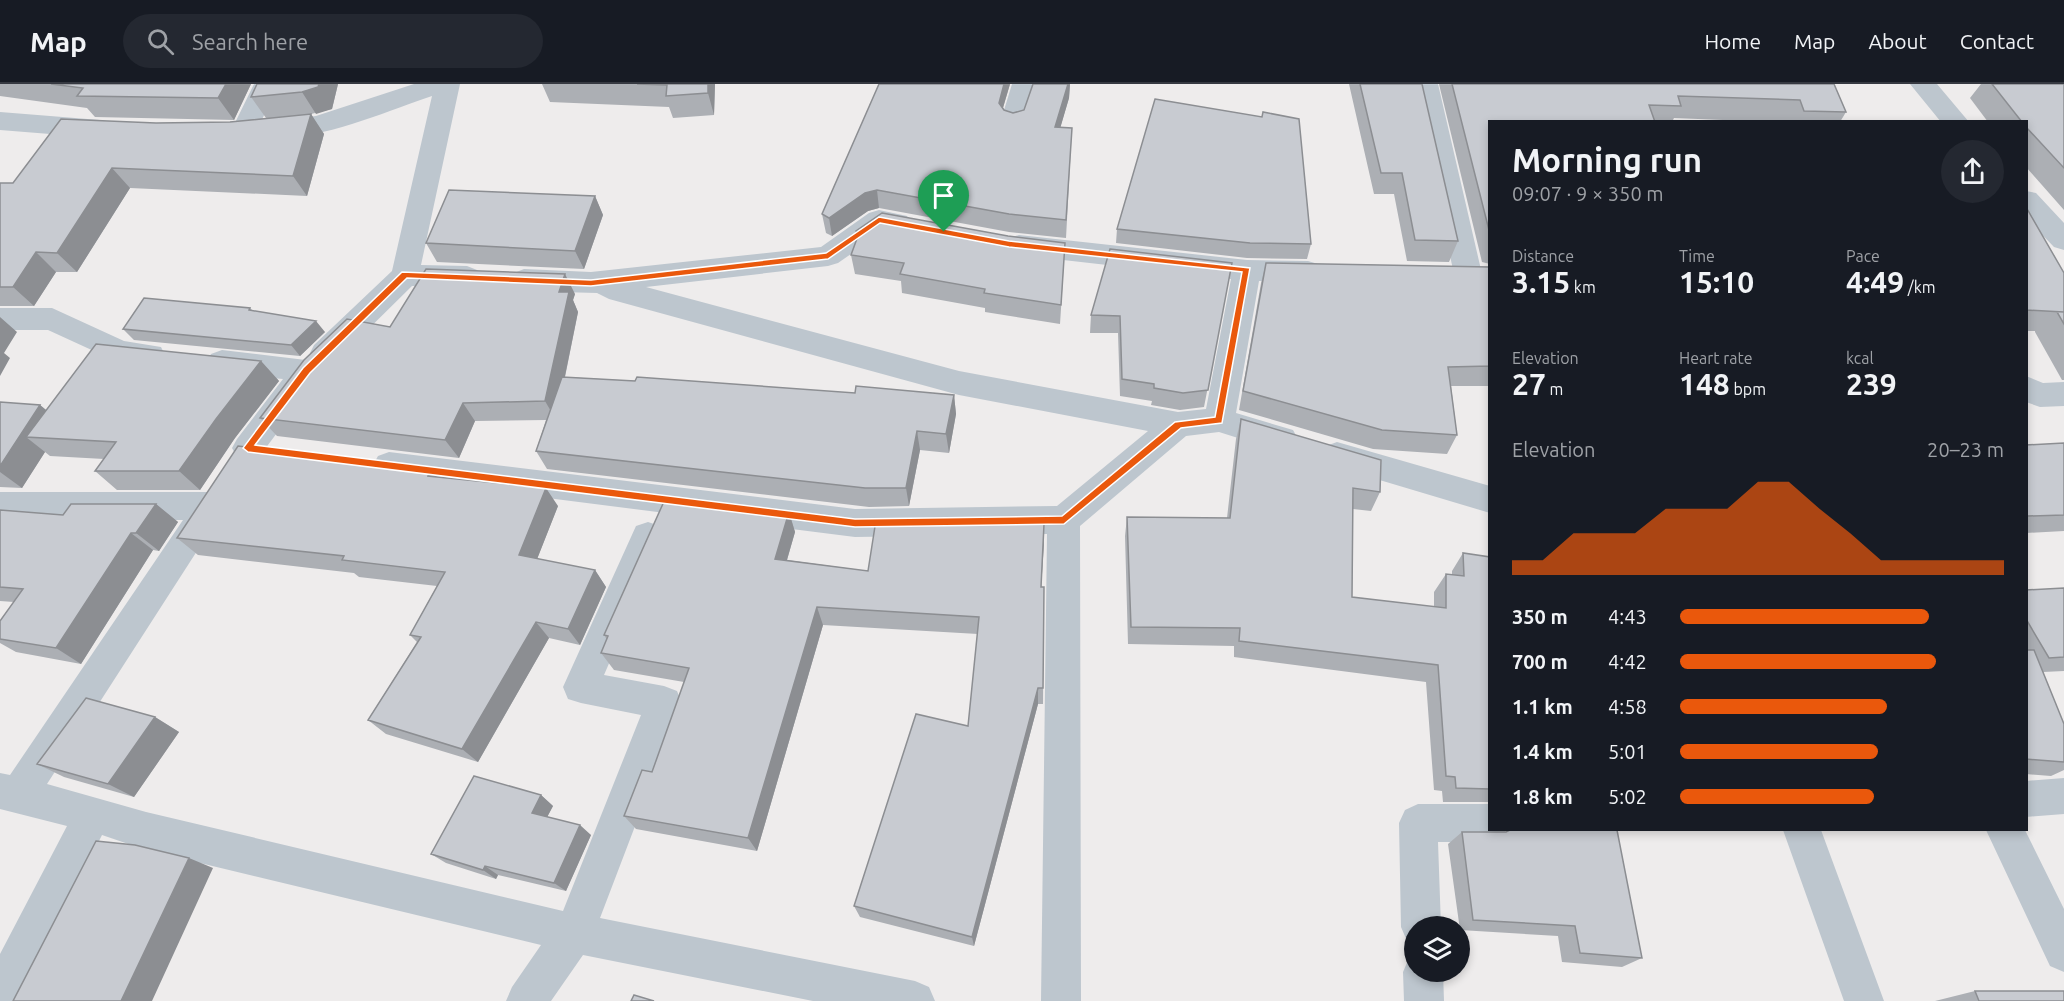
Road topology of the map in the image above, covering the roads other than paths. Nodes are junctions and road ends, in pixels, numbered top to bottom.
1 (267, 84) edge
2 (440, 84) edge
3 (447, 84) edge
4 (1025, 84) edge
5 (1425, 84) edge
6 (1923, 84) edge
7 (1014, 120) edge
8 (1954, 120) edge
9 (0, 121) edge
10 (124, 130) edge
11 (2028, 202) edge
12 (922, 228) edge
13 (2064, 240) edge
14 (998, 242) edge
15 (1247, 270) junction
16 (1328, 271) edge
17 (1467, 274) edge
18 (405, 275) junction
19 (591, 283) junction
20 (0, 319) edge
21 (307, 370) junction
22 (1219, 420) junction
23 (1179, 424) junction
24 (248, 448) junction
25 (283, 452) edge
26 (364, 462) edge
27 (665, 499) junction
28 (1488, 499) edge
29 (0, 506) edge
30 (210, 506) junction
31 (1064, 520) junction
32 (8, 794) edge
33 (2064, 796) edge
34 (2028, 799) edge
35 (93, 814) junction
36 (1488, 823) edge
37 (1802, 831) edge
38 (2006, 831) edge
39 (1421, 916) edge
40 (574, 933) junction
41 (2064, 952) edge
42 (1423, 982) edge
43 (0, 996) edge
44 (526, 1001) edge
45 (915, 1001) edge
46 (1061, 1001) edge
47 (1424, 1001) edge
48 (1864, 1001) edge

1 - 2 street
3 - 18 street
4 - 7 street
5 - 17 street
6 - 8 street
9 - 10 street
11 - 13 street
12 - 19 street
14 - 15 street
15 - 16 street
15 - 22 street
18 - 19 street
18 - 21 street
19 - 23 street
20 - 21 street
21 - 24 street
22 - 23 street
22 - 28 street
23 - 31 street
24 - 25 street
24 - 30 street
26 - 27 street
27 - 31 street
27 - 40 street
29 - 30 street
30 - 32 street
31 - 46 street
32 - 35 street
33 - 34 street
35 - 40 street
35 - 43 street
36 - 39 street
37 - 48 street
38 - 41 street
40 - 44 street
40 - 45 street
42 - 47 street

